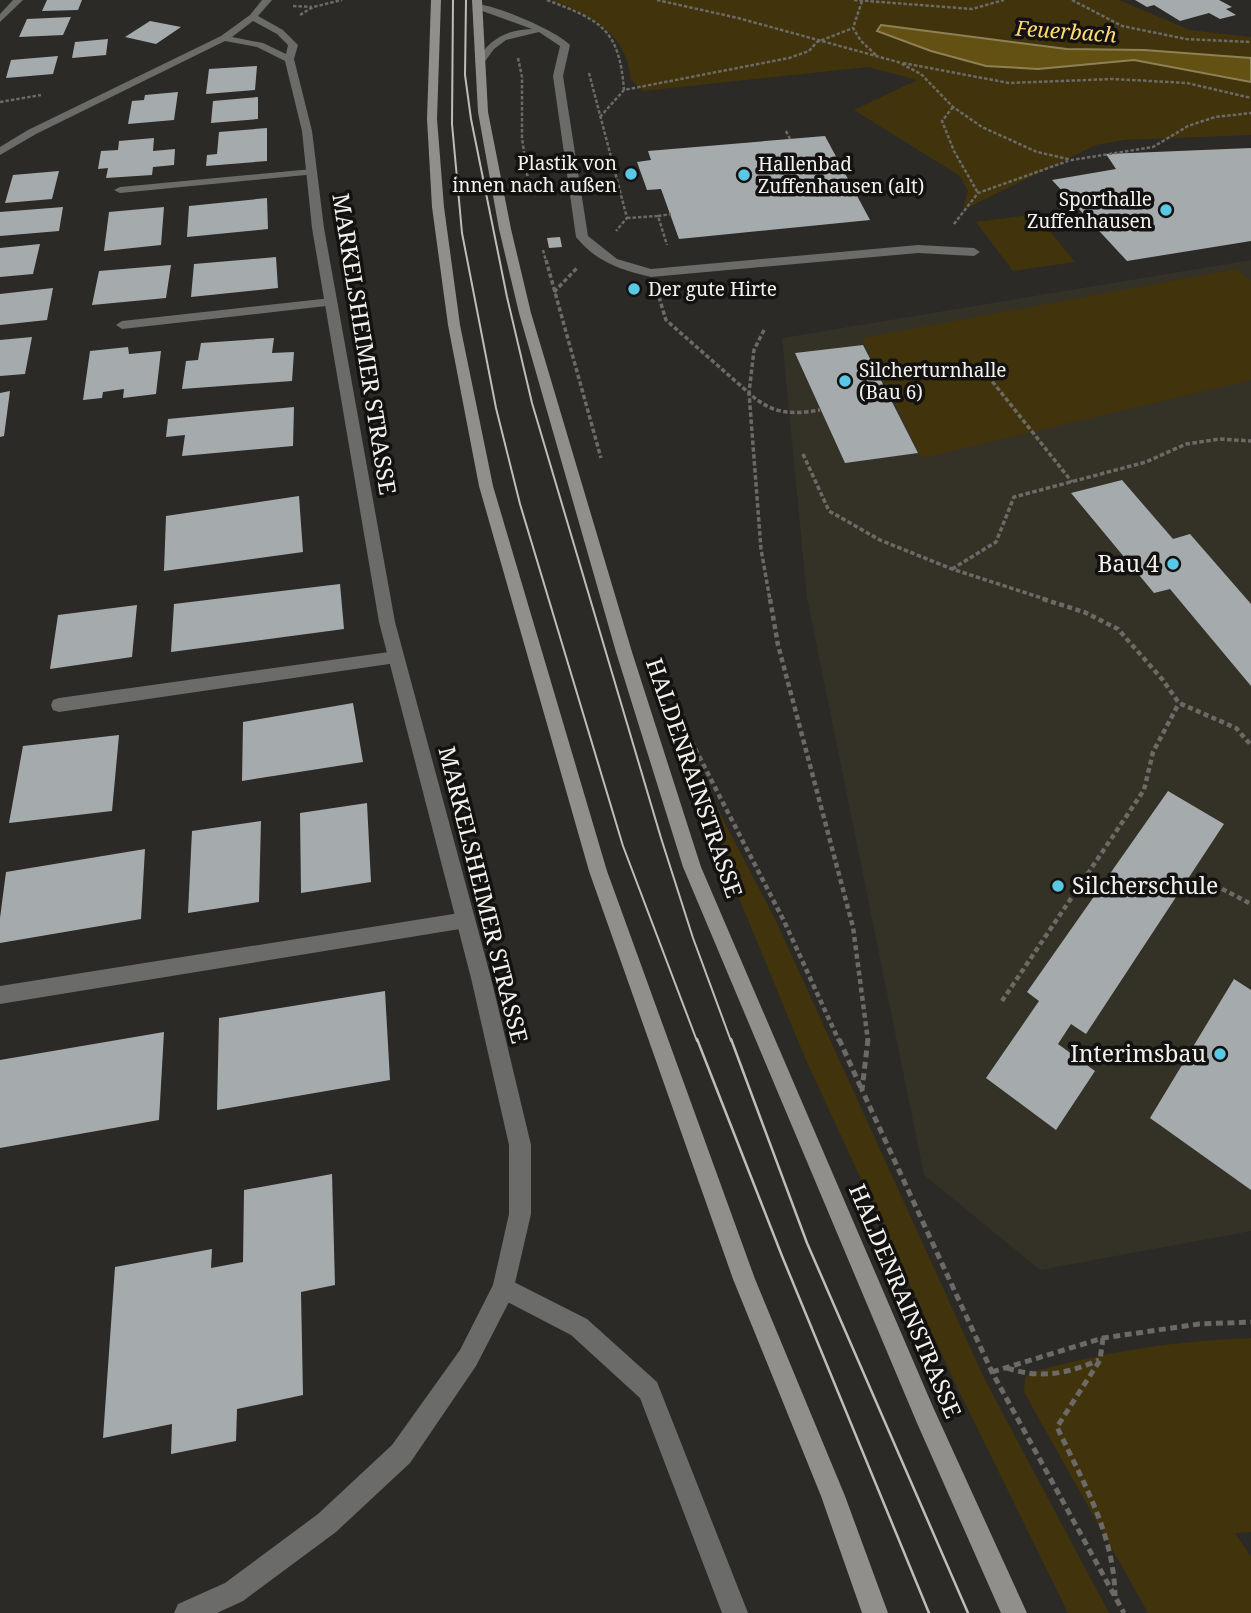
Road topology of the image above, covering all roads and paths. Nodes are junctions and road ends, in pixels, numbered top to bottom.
1 (18, 0) edge
2 (267, 0) edge
3 (340, 0) edge
4 (436, 0) edge
5 (547, 0) edge
6 (657, 0) edge
7 (854, 0) edge
8 (1004, 0) edge
9 (1072, 0) edge
10 (861, 1) edge
11 (477, 3) edge
12 (253, 17) junction
13 (0, 19) edge
14 (853, 28) junction
15 (280, 32) junction
16 (546, 32) junction
17 (224, 38) junction
18 (817, 42) junction
19 (1251, 42) edge
20 (516, 52) dead end
21 (877, 55) junction
22 (289, 59) junction
23 (480, 62) junction
24 (898, 62) junction
25 (624, 90) junction
26 (1251, 99) edge
27 (953, 107) junction
28 (1251, 113) edge
29 (600, 117) dead end
30 (786, 131) dead end
31 (790, 139) dead end
32 (0, 152) edge
33 (1072, 160) junction
34 (312, 172) junction
35 (120, 190) dead end
36 (530, 192) dead end
37 (978, 193) junction
38 (671, 214) dead end
39 (658, 216) junction
40 (627, 218) dead end
41 (541, 243) dead end
42 (927, 249) junction
43 (974, 251) dead end
44 (676, 272) junction
45 (651, 273) junction
46 (331, 302) junction
47 (122, 325) dead end
48 (764, 330) dead end
49 (988, 376) dead end
50 (749, 393) junction
51 (821, 410) dead end
52 (1251, 441) edge
53 (803, 454) dead end
54 (602, 461) dead end
55 (1072, 482) junction
56 (951, 569) junction
57 (396, 657) junction
58 (675, 701) dead end
59 (1179, 704) junction
60 (59, 705) dead end
61 (1251, 745) edge
62 (1207, 881) dead end
63 (1251, 904) edge
64 (466, 920) junction
65 (0, 995) edge
66 (1002, 1000) dead end
67 (862, 1090) junction
68 (504, 1287) junction
69 (1251, 1322) edge
70 (1103, 1338) junction
71 (1100, 1360) junction
72 (1007, 1367) junction
73 (992, 1372) junction
74 (1115, 1598) junction
75 (187, 1613) edge
76 (736, 1613) edge
77 (875, 1613) edge
78 (1014, 1613) edge
79 (1124, 1613) edge

1 - 13 street
2 - 12 street
3 - 15 path
4 - 77 main road
5 - 25 path
6 - 18 path
7 - 10 path
8 - 10 path
9 - 19 path
10 - 14 path
11 - 16 street
11 - 23 main road, HALDENRAINSTRASSE
12 - 15 street
12 - 17 street
14 - 18 path
14 - 21 path
15 - 22 street, MARKELSHEIMER STRASSE
16 - 23 street
16 - 45 street
17 - 22 street
17 - 32 street
18 - 21 path
18 - 25 path
20 - 36 path
21 - 24 path
22 - 34 street, MARKELSHEIMER STRASSE
23 - 78 main road, HALDENRAINSTRASSE
24 - 26 path
24 - 27 path
25 - 29 path
27 - 33 path
27 - 37 path
28 - 33 path
30 - 31 path
33 - 37 path
34 - 35 street
34 - 46 street, MARKELSHEIMER STRASSE
37 - 42 path
38 - 39 path
39 - 40 path
39 - 44 path
41 - 54 path
42 - 43 street
42 - 44 street
44 - 45 street
45 - 50 path
46 - 47 street
46 - 57 street, MARKELSHEIMER STRASSE
48 - 50 path
49 - 55 path
50 - 51 path
50 - 67 path
52 - 55 path
53 - 56 path
55 - 56 path
56 - 59 path
57 - 60 street
57 - 64 street, MARKELSHEIMER STRASSE
58 - 67 path
59 - 61 path
59 - 66 path
62 - 63 path
64 - 65 street
64 - 68 street, MARKELSHEIMER STRASSE
67 - 73 path
68 - 75 street, MARKELSHEIMER STRASSE
68 - 76 street
69 - 70 path
70 - 71 path
70 - 72 path
71 - 72 path
71 - 74 path
72 - 73 path
73 - 74 path
74 - 79 path

